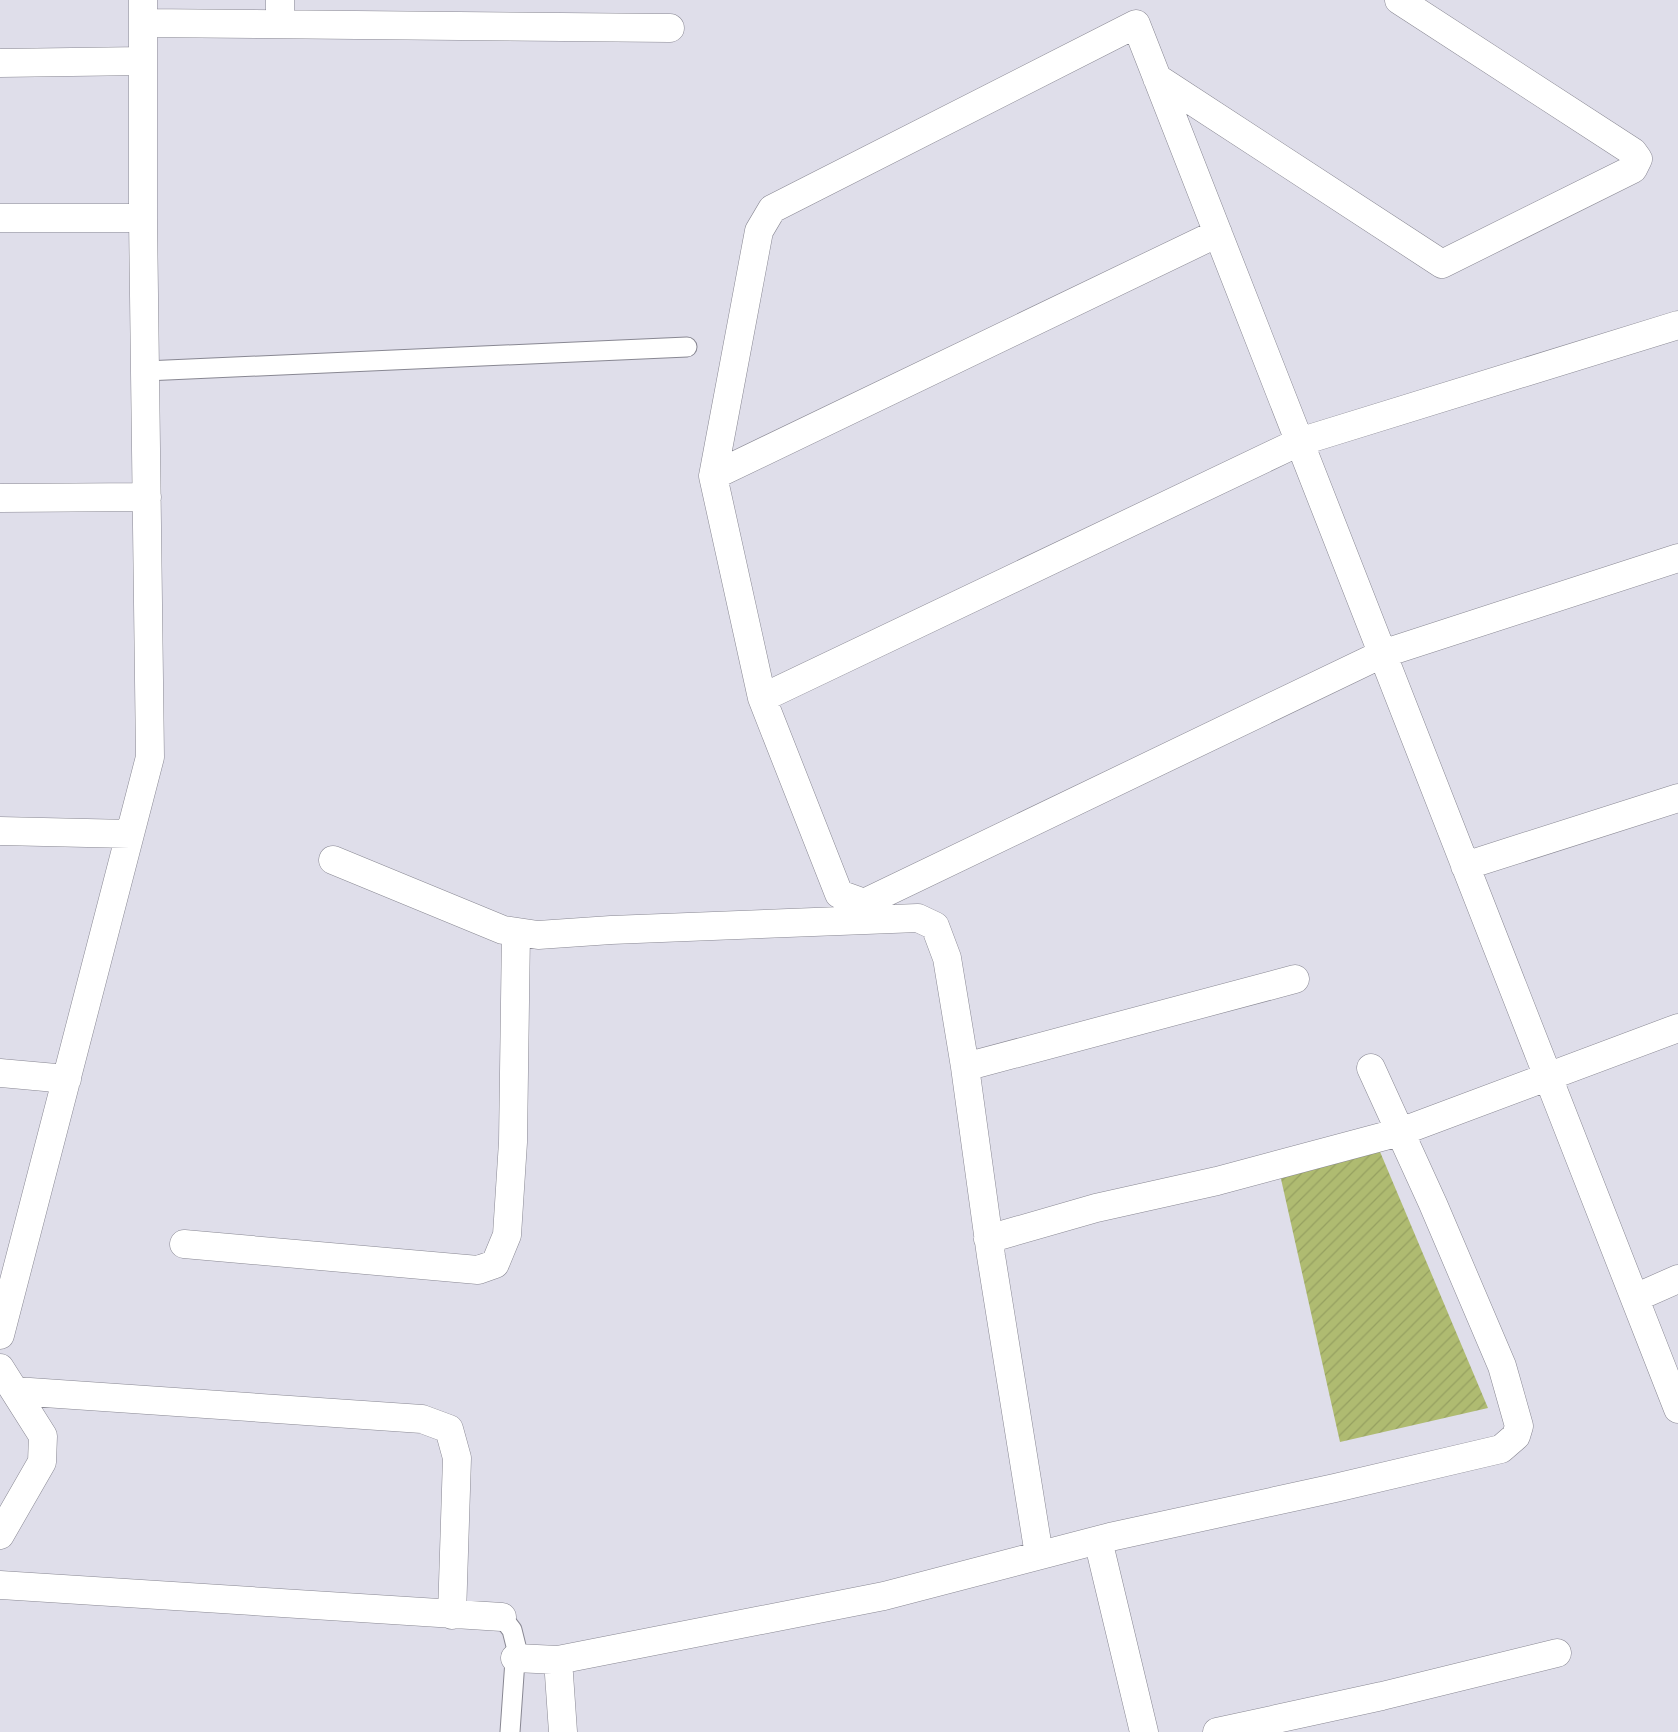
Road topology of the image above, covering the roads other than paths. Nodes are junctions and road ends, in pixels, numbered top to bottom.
1 (1399, 0) edge
2 (143, 12) edge
3 (280, 12) edge
4 (670, 28) dead end
5 (143, 61) junction
6 (0, 63) edge
7 (1157, 78) junction
8 (0, 218) edge
9 (143, 218) junction
10 (1218, 232) junction
11 (1678, 326) edge
12 (687, 347) dead end
13 (145, 371) junction
14 (1300, 442) junction
15 (713, 476) junction
16 (0, 498) edge
17 (147, 498) junction
18 (1678, 558) edge
19 (1382, 654) junction
20 (762, 698) junction
21 (1678, 798) edge
22 (0, 831) edge
23 (130, 834) junction
24 (333, 860) dead end
25 (1465, 866) junction
26 (516, 932) junction
27 (1295, 979) dead end
28 (1678, 1028) edge
29 (965, 1067) junction
30 (1371, 1068) dead end
31 (0, 1073) edge
32 (1548, 1076) junction
33 (67, 1079) junction
34 (1400, 1132) junction
35 (988, 1239) junction
36 (184, 1244) dead end
37 (1678, 1279) edge
38 (1635, 1298) junction
39 (0, 1335) edge
40 (0, 1368) edge
41 (15, 1391) junction
42 (1678, 1409) edge
43 (0, 1535) edge
44 (1098, 1540) junction
45 (1039, 1555) junction
46 (0, 1585) edge
47 (452, 1615) junction
48 (502, 1617) joint
49 (1557, 1653) dead end
50 (515, 1658) junction
51 (558, 1660) junction
52 (510, 1732) edge
53 (563, 1732) edge
54 (1144, 1732) edge
55 (1217, 1732) edge

1 - 7 street
2 - 3 street
2 - 5 street
3 - 4 street
5 - 6 street
5 - 9 street
7 - 10 street
7 - 15 street
8 - 9 street
9 - 13 street
10 - 14 street
10 - 15 street
11 - 14 street
12 - 13 lane
13 - 17 street
14 - 19 street
14 - 20 street
15 - 20 street
16 - 17 street
17 - 23 street
18 - 19 street
19 - 20 street
19 - 25 street
21 - 25 street
22 - 23 street
23 - 33 street
24 - 26 street
25 - 32 street
26 - 29 street
26 - 36 street
27 - 29 street
28 - 32 street
29 - 35 street
30 - 34 street
31 - 33 street
32 - 34 street
32 - 38 street
33 - 39 street
34 - 35 street
34 - 44 street
35 - 45 street
37 - 38 street
38 - 42 street
40 - 41 street
41 - 43 street
41 - 47 street
44 - 45 street
44 - 54 street
45 - 51 street
46 - 47 street
47 - 48 street
48 - 50 lane
49 - 55 street
50 - 51 street
50 - 52 lane
51 - 53 street

